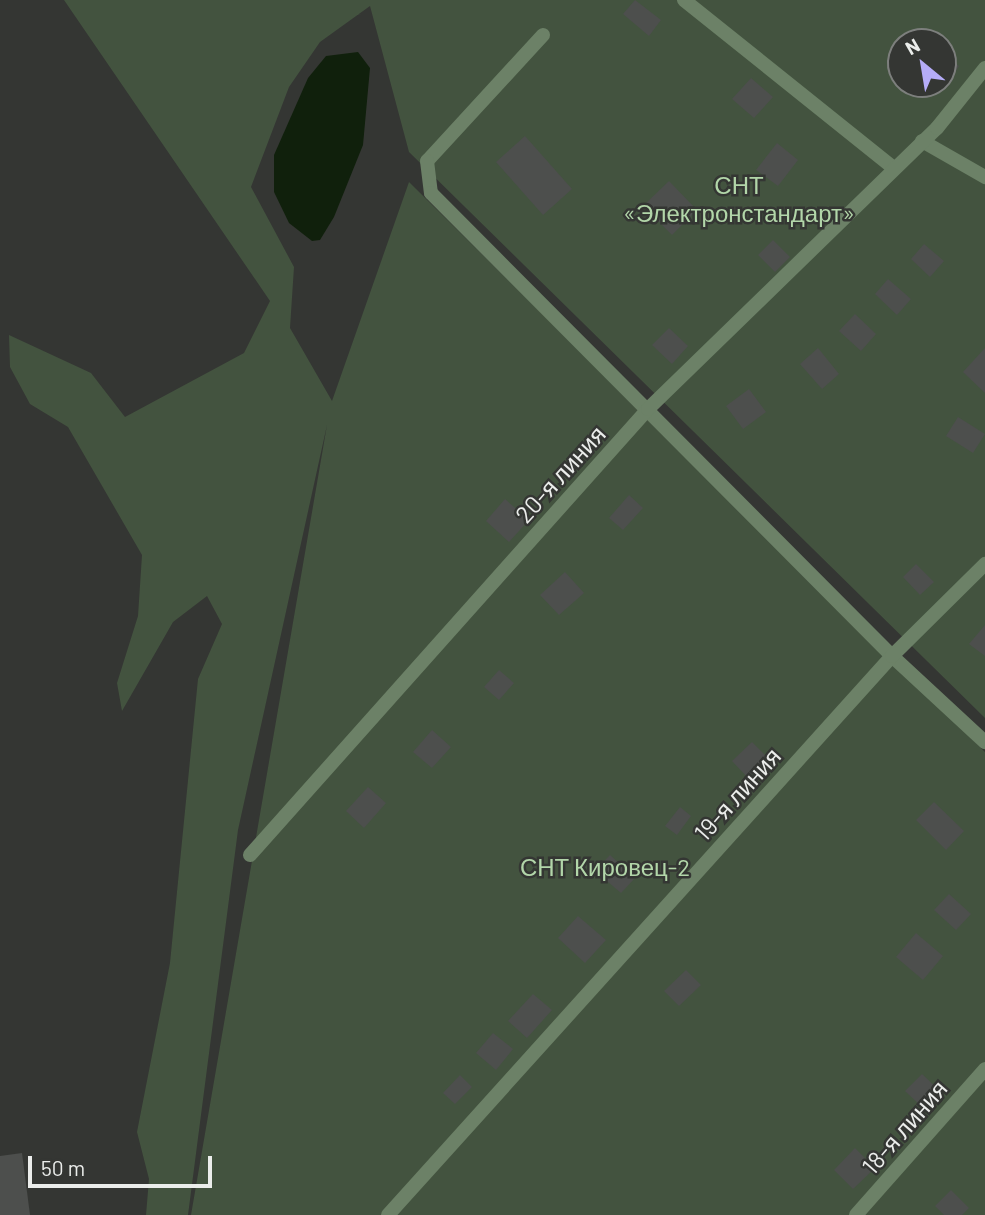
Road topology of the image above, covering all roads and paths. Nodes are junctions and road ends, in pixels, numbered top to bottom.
1 (684, 0) edge
2 (543, 35) dead end
3 (985, 68) edge
4 (922, 141) junction
5 (894, 168) junction
6 (985, 177) edge
7 (648, 409) junction
8 (985, 564) edge
9 (892, 656) junction
10 (985, 742) edge
11 (250, 855) dead end
12 (985, 1069) edge
13 (388, 1215) edge
14 (856, 1215) edge

1 - 5 street
2 - 7 street
3 - 4 street, 20-я линия
4 - 5 street, 20-я линия
4 - 6 street
5 - 7 street, 20-я линия
7 - 9 street
7 - 11 street, 20-я линия
8 - 9 street, 19-я линия
9 - 10 street
9 - 13 street, 19-я линия
12 - 14 street, 18-я линия

